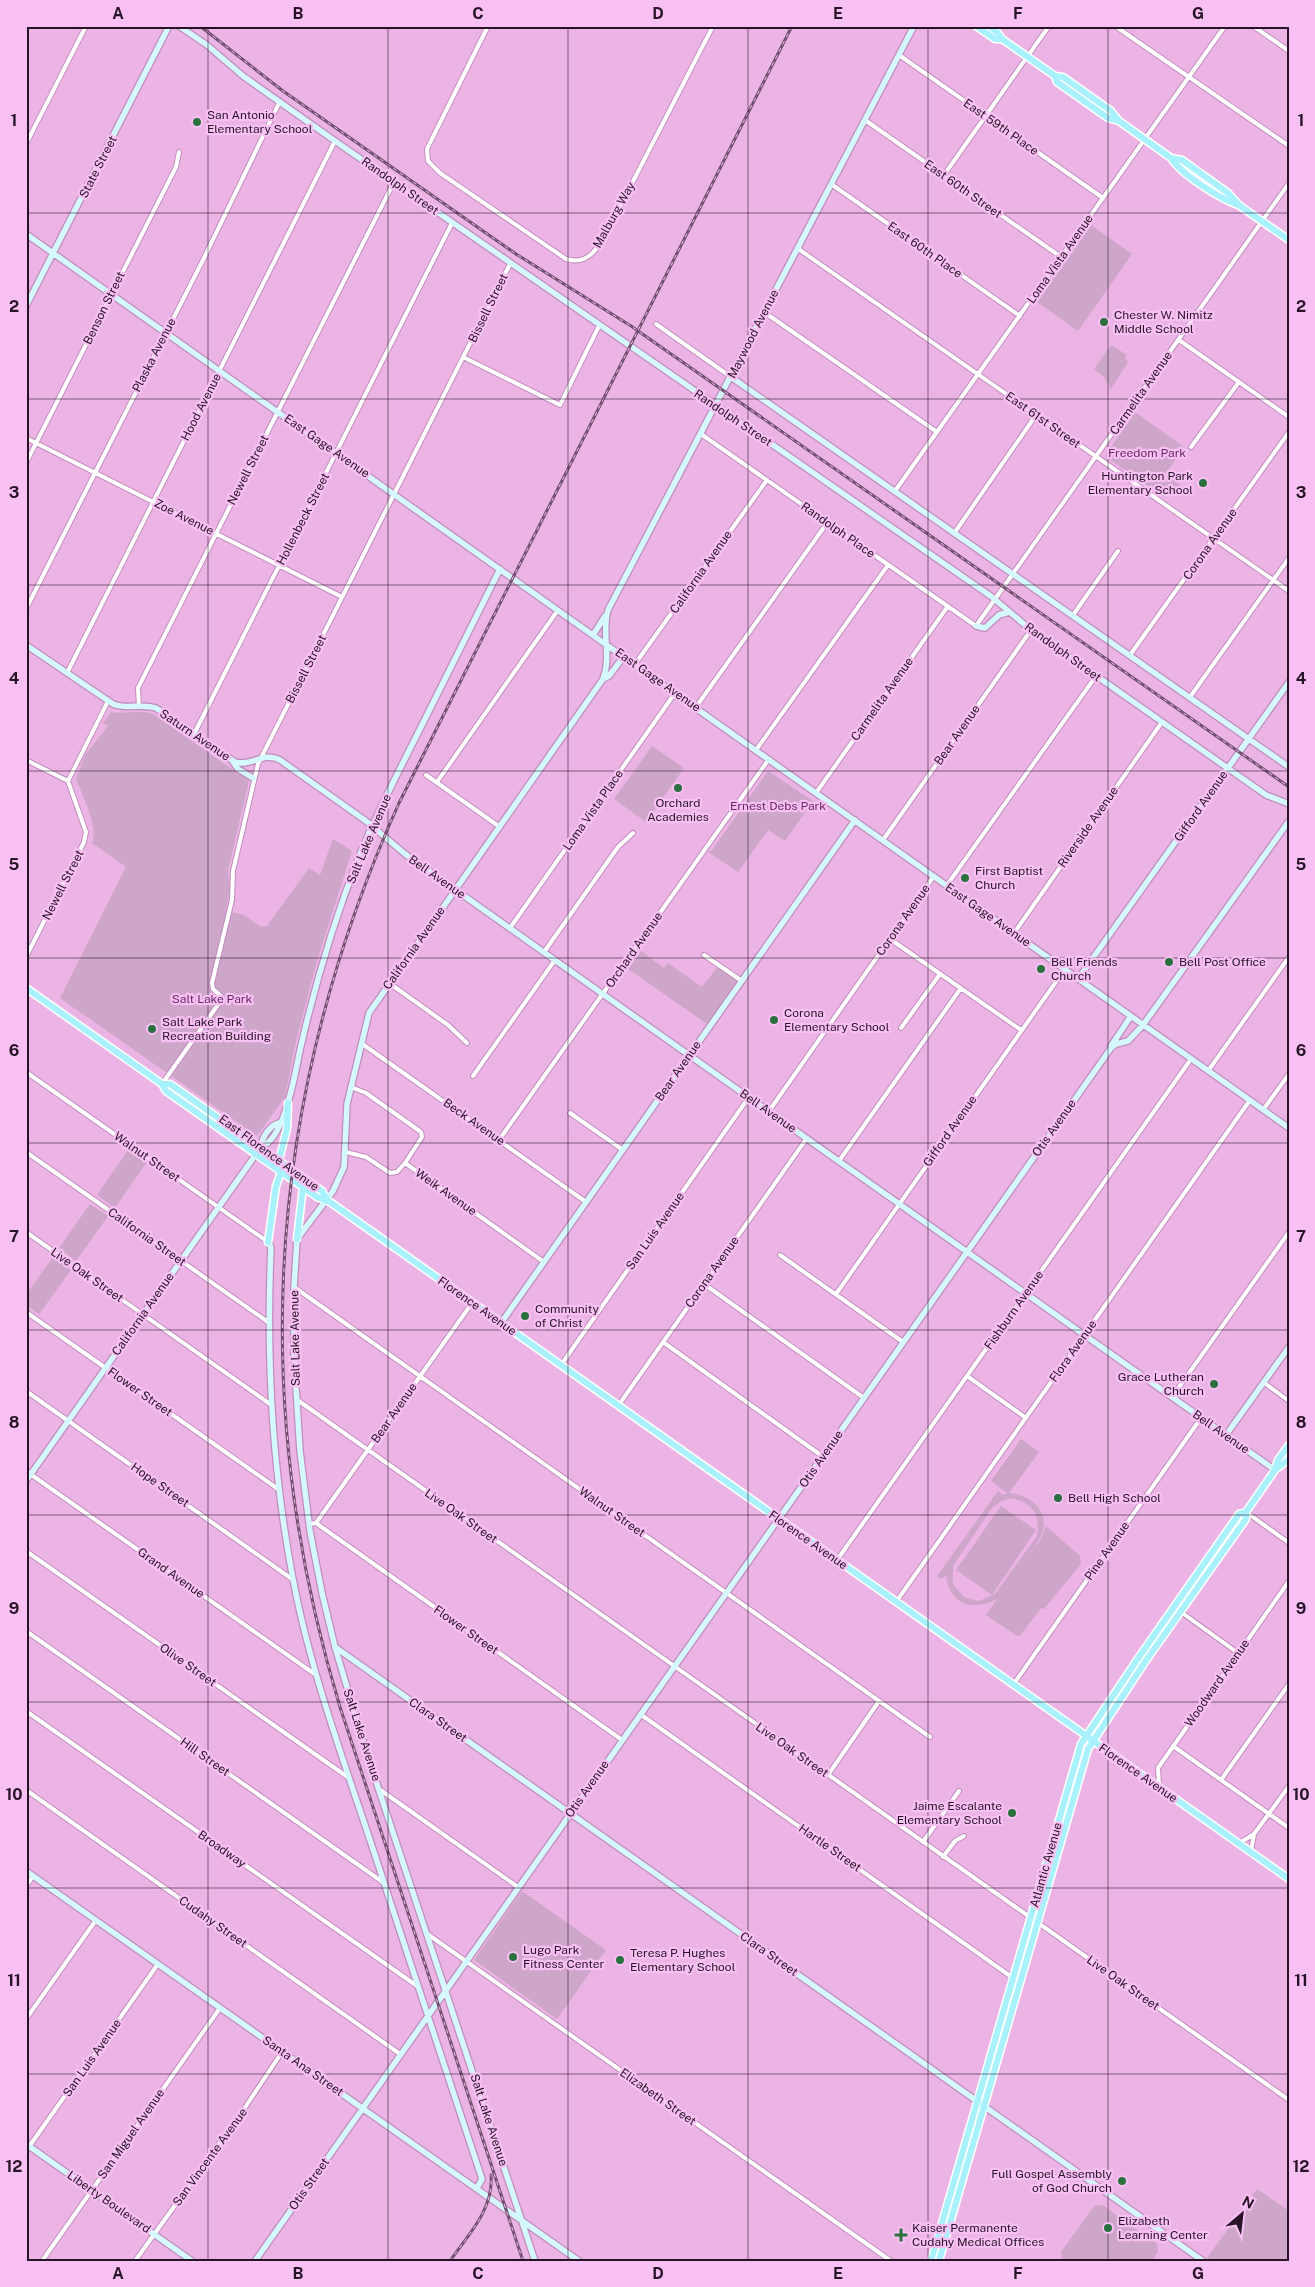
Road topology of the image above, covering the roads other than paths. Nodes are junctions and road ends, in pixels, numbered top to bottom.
1 (86, 26) edge
2 (169, 26) edge
3 (179, 26) edge
4 (488, 26) edge
5 (713, 26) edge
6 (914, 26) edge
7 (976, 26) edge
8 (989, 26) edge
9 (1049, 26) edge
10 (1115, 26) edge
11 (1225, 26) edge
12 (1252, 26) edge
13 (1002, 39) junction
14 (1289, 51) edge
15 (899, 55) junction
16 (1028, 56) junction
17 (1188, 78) junction
18 (280, 101) junction
19 (985, 117) junction
20 (865, 120) junction
21 (1145, 139) junction
22 (335, 141) junction
23 (26, 144) edge
24 (1289, 146) edge
25 (179, 152) dead end
26 (944, 175) junction
27 (394, 182) junction
28 (1289, 183) edge
29 (831, 184) junction
30 (1103, 198) junction
31 (1262, 221) junction
32 (452, 223) junction
33 (26, 234) edge
34 (1289, 240) edge
35 (797, 248) junction
36 (54, 253) junction
37 (1061, 257) junction
38 (510, 264) junction
39 (112, 294) junction
40 (26, 306) edge
41 (764, 312) junction
42 (1020, 316) junction
43 (656, 324) dead end
44 (599, 326) junction
45 (166, 332) junction
46 (1179, 340) junction
47 (463, 357) junction
48 (220, 370) junction
49 (978, 374) junction
50 (731, 377) junction
51 (1239, 382) junction
52 (716, 404) junction
53 (278, 411) junction
54 (1036, 415) junction
55 (1289, 417) edge
56 (937, 432) junction
57 (1289, 432) edge
58 (701, 434) junction
59 (26, 438) edge
60 (37, 443) junction
61 (1191, 447) dead end
62 (336, 453) junction
63 (1096, 457) junction
64 (26, 463) edge
65 (95, 472) junction
66 (766, 480) junction
67 (895, 491) junction
68 (394, 494) junction
69 (154, 501) junction
70 (828, 523) junction
71 (955, 532) junction
72 (216, 533) junction
73 (1214, 538) junction
74 (1118, 551) dead end
75 (1289, 558) edge
76 (279, 565) junction
77 (888, 565) junction
78 (500, 569) junction
79 (1013, 574) junction
80 (1273, 580) junction
81 (1289, 591) edge
82 (342, 597) junction
83 (995, 599) junction
84 (948, 606) junction
85 (26, 609) edge
86 (558, 610) junction
87 (608, 610) junction
88 (1009, 612) junction
89 (1073, 615) junction
90 (976, 626) junction
91 (1031, 630) junction
92 (593, 635) junction
93 (26, 644) edge
94 (607, 644) junction
95 (1130, 655) junction
96 (624, 656) junction
97 (635, 664) junction
98 (67, 673) junction
99 (1096, 676) junction
100 (603, 679) junction
101 (1289, 682) edge
102 (675, 693) junction
103 (1190, 697) junction
104 (108, 701) junction
105 (139, 707) junction
106 (696, 707) junction
107 (1162, 722) junction
108 (194, 734) junction
109 (1249, 739) junction
110 (756, 750) junction
111 (261, 758) junction
112 (770, 759) junction
113 (26, 760) edge
114 (232, 761) junction
115 (1289, 767) edge
116 (1228, 768) junction
117 (426, 775) dead end
118 (253, 778) junction
119 (68, 781) junction
120 (437, 782) junction
121 (816, 793) junction
122 (1289, 804) edge
123 (855, 820) junction
124 (1289, 821) edge
125 (372, 827) junction
126 (500, 827) junction
127 (633, 833) dead end
128 (883, 840) junction
129 (934, 876) junction
130 (947, 885) junction
131 (455, 889) junction
132 (510, 928) junction
133 (1014, 933) junction
134 (890, 939) junction
135 (544, 952) junction
136 (704, 955) dead end
137 (26, 957) edge
138 (1289, 957) edge
139 (555, 960) junction
140 (1065, 969) junction
141 (940, 974) junction
142 (1078, 979) junction
143 (742, 981) junction
144 (389, 983) junction
145 (26, 988) edge
146 (961, 988) junction
147 (603, 994) junction
148 (1131, 1016) junction
149 (1143, 1025) junction
150 (901, 1028) dead end
151 (1022, 1030) junction
152 (360, 1043) junction
153 (467, 1043) dead end
154 (1111, 1048) junction
155 (690, 1055) junction
156 (1191, 1059) junction
157 (1208, 1071) junction
158 (26, 1072) edge
159 (1289, 1074) edge
160 (473, 1076) dead end
161 (162, 1084) junction
162 (352, 1087) junction
163 (749, 1097) junction
164 (1250, 1100) junction
165 (288, 1103) junction
166 (1263, 1110) junction
167 (769, 1111) junction
168 (570, 1113) dead end
169 (1289, 1128) edge
170 (806, 1138) junction
171 (499, 1140) junction
172 (261, 1147) junction
173 (623, 1150) junction
174 (26, 1152) edge
175 (346, 1152) junction
176 (255, 1155) junction
177 (279, 1160) junction
178 (839, 1161) junction
179 (405, 1163) junction
180 (281, 1172) junction
181 (302, 1187) junction
182 (327, 1200) junction
183 (586, 1202) junction
184 (899, 1204) junction
185 (218, 1207) junction
186 (26, 1232) edge
187 (1289, 1232) edge
188 (297, 1239) junction
189 (268, 1242) junction
190 (967, 1252) junction
191 (780, 1255) dead end
192 (181, 1261) junction
193 (544, 1262) junction
194 (704, 1284) junction
195 (294, 1287) junction
196 (1026, 1293) junction
197 (836, 1294) junction
198 (472, 1302) junction
199 (26, 1312) edge
200 (143, 1314) junction
201 (268, 1322) junction
202 (501, 1323) junction
203 (1084, 1335) junction
204 (663, 1342) junction
205 (904, 1342) junction
206 (1289, 1346) edge
207 (561, 1365) junction
208 (106, 1368) junction
209 (420, 1376) junction
210 (967, 1376) junction
211 (1264, 1382) junction
212 (26, 1392) edge
213 (1172, 1397) junction
214 (864, 1398) junction
215 (296, 1399) junction
216 (1289, 1401) edge
217 (270, 1404) junction
218 (618, 1406) junction
219 (1026, 1418) junction
220 (1201, 1418) junction
221 (68, 1421) junction
222 (1226, 1435) junction
223 (1289, 1444) edge
224 (368, 1450) junction
225 (822, 1456) junction
226 (1289, 1459) edge
227 (1275, 1470) junction
228 (28, 1473) edge
229 (26, 1480) edge
230 (278, 1489) junction
231 (1246, 1512) junction
232 (778, 1519) junction
233 (313, 1524) junction
234 (1289, 1543) edge
235 (26, 1551) edge
236 (837, 1560) junction
237 (293, 1579) junction
238 (1289, 1581) edge
239 (726, 1592) junction
240 (896, 1602) junction
241 (1174, 1607) junction
242 (1181, 1612) junction
243 (26, 1631) edge
244 (335, 1647) junction
245 (1238, 1653) junction
246 (674, 1666) junction
247 (316, 1676) junction
248 (1289, 1684) edge
249 (1013, 1685) junction
250 (879, 1701) junction
251 (26, 1711) edge
252 (640, 1714) junction
253 (1086, 1736) junction
254 (930, 1737) dead end
255 (622, 1740) junction
256 (1092, 1741) junction
257 (1173, 1746) junction
258 (828, 1775) junction
259 (349, 1778) junction
260 (1221, 1780) junction
261 (1289, 1786) edge
262 (1160, 1788) junction
263 (379, 1789) junction
264 (26, 1790) edge
265 (959, 1791) dead end
266 (570, 1814) junction
267 (1269, 1814) junction
268 (1289, 1828) edge
269 (1254, 1834) junction
270 (964, 1836) dead end
271 (923, 1842) junction
272 (1238, 1844) junction
273 (1251, 1852) junction
274 (944, 1857) junction
275 (26, 1871) edge
276 (33, 1876) junction
277 (1289, 1879) edge
278 (384, 1882) junction
279 (26, 1886) edge
280 (518, 1887) junction
281 (1031, 1918) junction
282 (96, 1920) junction
283 (1038, 1923) junction
284 (426, 1933) junction
285 (466, 1961) junction
286 (158, 1964) junction
287 (1013, 1978) junction
288 (1021, 1980) junction
289 (418, 1987) junction
290 (446, 1990) junction
291 (220, 2008) junction
292 (428, 2016) junction
293 (26, 2019) edge
294 (282, 2052) junction
295 (400, 2054) junction
296 (1289, 2100) edge
297 (977, 2101) junction
298 (985, 2107) junction
299 (363, 2108) junction
300 (27, 2147) edge
301 (477, 2188) junction
302 (92, 2190) junction
303 (521, 2220) junction
304 (154, 2234) junction
305 (42, 2261) edge
306 (135, 2261) edge
307 (192, 2261) edge
308 (255, 2261) edge
309 (536, 2261) edge
310 (579, 2261) edge
311 (891, 2261) edge
312 (931, 2261) edge
313 (939, 2261) edge
314 (1203, 2261) edge

1 - 23 street
2 - 36 street, State Street
3 - 18 street, Randolph Street
4 - 5 street, Malburg Way
6 - 15 street, Maywood Avenue
7 - 13 main road
8 - 13 main road
9 - 16 street
10 - 17 street
11 - 17 street, Loma Vista Avenue
12 - 14 street
13 - 16 main road
15 - 19 street, East 59th Place
15 - 20 street, Maywood Avenue
16 - 19 street
16 - 21 main road
17 - 21 street, Loma Vista Avenue
17 - 24 street
18 - 22 street, Randolph Street
18 - 45 street, Plaska Avenue
19 - 26 street
19 - 30 street, East 59th Place
20 - 26 street, East 60th Street
20 - 29 street, Maywood Avenue
21 - 30 street, Loma Vista Avenue
21 - 31 main road
22 - 27 street, Randolph Street
22 - 48 street, Hood Avenue
25 - 39 street, Benson Street
26 - 37 street, East 60th Street
27 - 32 street, Randolph Street
27 - 53 street, Newell Street
28 - 31 street, Carmelita Avenue
29 - 35 street, Maywood Avenue
29 - 42 street, East 60th Place
30 - 37 street, Loma Vista Avenue
31 - 34 main road
31 - 46 street, Carmelita Avenue
32 - 38 street, Randolph Street
32 - 62 street, Hollenbeck Street
33 - 36 street, East Gage Avenue
35 - 41 street, Maywood Avenue
35 - 49 street, East 61st Street
36 - 39 street, East Gage Avenue
36 - 40 street, State Street
37 - 42 street, Loma Vista Avenue
38 - 44 street, Randolph Street
38 - 47 street, Bissell Street
39 - 45 street, East Gage Avenue
39 - 60 street, Benson Street
41 - 50 street, Maywood Avenue
41 - 56 street
42 - 49 street, Loma Vista Avenue
43 - 50 street
44 - 47 street
44 - 52 street, Randolph Street
45 - 48 street, East Gage Avenue
45 - 65 street, Plaska Avenue
46 - 51 street
46 - 63 street, Carmelita Avenue
47 - 68 street, Bissell Street
48 - 53 street, East Gage Avenue
48 - 69 street, Hood Avenue
49 - 54 street, East 61st Street
49 - 56 street, Loma Vista Avenue
50 - 52 street, Maywood Avenue
50 - 67 street
51 - 55 street
51 - 61 street
52 - 58 street, Maywood Avenue
52 - 83 street, Randolph Street
53 - 62 street, East Gage Avenue
53 - 72 street, Newell Street
54 - 63 street, East 61st Street
54 - 71 street
56 - 67 street, Loma Vista Avenue
57 - 73 street, Corona Avenue
58 - 66 street, Randolph Place
58 - 87 street, Maywood Avenue
59 - 60 street, Zoe Avenue
60 - 64 street, Benson Street
60 - 65 street, Zoe Avenue
62 - 68 street, East Gage Avenue
62 - 76 street, Hollenbeck Street
63 - 73 street, East 61st Street
63 - 79 street, Carmelita Avenue
65 - 69 street, Zoe Avenue
65 - 85 street, Plaska Avenue
66 - 70 street, Randolph Place
66 - 97 street, California Avenue
67 - 71 street
68 - 78 street, East Gage Avenue
68 - 82 street, Bissell Street
69 - 72 street, Zoe Avenue
69 - 98 street, Hood Avenue
70 - 77 street, Randolph Place
70 - 106 street
71 - 79 street
72 - 76 street, Zoe Avenue
72 - 105 street, Newell Street
73 - 80 street, East 61st Street
73 - 95 street, Corona Avenue
74 - 89 street
75 - 80 street
76 - 82 street, Zoe Avenue
76 - 108 street, Hollenbeck Street
77 - 84 street, Randolph Place
77 - 110 street
78 - 86 street, East Gage Avenue
78 - 125 street, Salt Lake Avenue
79 - 83 street, Carmelita Avenue
79 - 89 street
80 - 81 street, East 61st Street
80 - 103 street
82 - 111 street, Bissell Street
83 - 88 street, Randolph Street
83 - 90 street, Carmelita Avenue
84 - 90 street, Randolph Place
84 - 121 street, Carmelita Avenue
86 - 92 street, East Gage Avenue
86 - 120 street
87 - 92 street
87 - 94 street, Maywood Avenue
88 - 90 street
88 - 91 street, Randolph Street
89 - 95 street
91 - 99 street, Randolph Street
91 - 128 street, Bear Avenue
92 - 94 street, East Gage Avenue
93 - 98 street, Saturn Avenue
94 - 96 street, East Gage Avenue
94 - 100 street, California Avenue
95 - 103 street
96 - 97 street, East Gage Avenue
96 - 100 street
97 - 102 street, East Gage Avenue
98 - 104 street, Saturn Avenue
99 - 107 street, Randolph Street
99 - 130 street, Corona Avenue
100 - 126 street, California Avenue
101 - 109 street, Gifford Avenue
102 - 106 street, East Gage Avenue
102 - 132 street, Loma Vista Place
103 - 109 street
104 - 105 street, Saturn Avenue
104 - 119 street
105 - 108 street, Saturn Avenue
106 - 110 street, East Gage Avenue
107 - 116 street, Randolph Street
107 - 133 street, Riverside Avenue
108 - 114 street, Saturn Avenue
109 - 115 street
109 - 116 street, Gifford Avenue
110 - 112 street, East Gage Avenue
111 - 114 street, Saturn Avenue
111 - 118 street, Bissell Street
111 - 125 street, Bell Avenue
112 - 121 street, East Gage Avenue
112 - 147 street, Orchard Avenue
113 - 119 street
114 - 118 street
116 - 122 street, Randolph Street
116 - 142 street, Gifford Avenue
117 - 120 street
118 - 161 street, Bissell Street
119 - 137 street, Newell Street
120 - 126 street
121 - 123 street, East Gage Avenue
123 - 128 street, East Gage Avenue
123 - 143 street, Bear Avenue
124 - 149 street, Otis Avenue
125 - 131 street, Bell Avenue
125 - 165 street, Salt Lake Avenue
126 - 131 street, California Avenue
127 - 135 street
128 - 129 street, East Gage Avenue
129 - 130 street, East Gage Avenue
129 - 134 street, Corona Avenue
130 - 133 street, East Gage Avenue
131 - 132 street, Bell Avenue
131 - 144 street, California Avenue
132 - 135 street, Bell Avenue
133 - 140 street, East Gage Avenue
134 - 141 street
134 - 167 street, Corona Avenue
135 - 139 street, Bell Avenue
136 - 143 street
138 - 157 street
139 - 147 street, Bell Avenue
139 - 160 street
140 - 142 street, East Gage Avenue
140 - 151 street, Gifford Avenue
141 - 146 street
141 - 150 street
142 - 148 street, East Gage Avenue
143 - 155 street, Bear Avenue
144 - 152 street, California Avenue
144 - 153 street
145 - 161 main road, East Florence Avenue
146 - 151 street
146 - 178 street
147 - 155 street, Bell Avenue
147 - 171 street, Orchard Avenue
148 - 149 street, East Gage Avenue
148 - 154 street
149 - 154 street, Otis Avenue
149 - 156 street, East Gage Avenue
151 - 184 street, Gifford Avenue
152 - 162 street, California Avenue
152 - 171 street, Beck Avenue
154 - 190 street, Otis Avenue
155 - 163 street, Bell Avenue
155 - 173 street, Bear Avenue
156 - 157 street, East Gage Avenue
156 - 196 street, Fishburn Avenue
157 - 164 street, East Gage Avenue
158 - 185 street, Walnut Street
159 - 166 street
161 - 172 main road, East Florence Avenue
161 - 176 main road, East Florence Avenue
162 - 175 street, California Avenue
162 - 179 street
163 - 167 street, Bell Avenue
163 - 207 street, San Luis Avenue
164 - 166 street, East Gage Avenue
164 - 203 street, Flora Avenue
165 - 172 street, Salt Lake Avenue
165 - 177 main road
166 - 169 street, East Gage Avenue
167 - 170 street, Bell Avenue
168 - 173 street
170 - 178 street, Bell Avenue
170 - 194 street, Corona Avenue
171 - 183 street, Beck Avenue
172 - 176 street, California Avenue
172 - 177 main road, East Florence Avenue
173 - 183 street, Bear Avenue
174 - 192 street, California Street
175 - 179 street, Weik Avenue
175 - 182 street, California Avenue
176 - 180 main road, East Florence Avenue
176 - 185 street, California Avenue
177 - 182 main road, East Florence Avenue
178 - 184 street, Bell Avenue
179 - 193 street, Weik Avenue
180 - 181 main road, East Florence Avenue
180 - 189 main road
181 - 182 main road, East Florence Avenue
181 - 188 main road
182 - 188 street
182 - 198 main road, Florence Avenue
183 - 193 street, Bear Avenue
184 - 190 street, Bell Avenue
184 - 197 street, Gifford Avenue
185 - 189 street, Walnut Street
185 - 192 street, California Avenue
186 - 200 street, Live Oak Street
187 - 213 street
188 - 195 street, Salt Lake Avenue
189 - 201 street, Salt Lake Avenue
190 - 196 street, Bell Avenue
190 - 205 street, Otis Avenue
191 - 197 street
192 - 200 street, California Avenue
192 - 201 street, California Street
193 - 202 street, Bear Avenue
194 - 204 street, Corona Avenue
194 - 214 street
195 - 209 street, Walnut Street
195 - 215 street, Salt Lake Avenue
196 - 203 street, Bell Avenue
196 - 210 street, Fishburn Avenue
197 - 205 street
198 - 202 main road, Florence Avenue
198 - 209 street, Bear Avenue
199 - 208 street, Flower Street
200 - 208 street, California Avenue
200 - 217 street, Live Oak Street
201 - 217 street, Salt Lake Avenue
202 - 207 main road, Florence Avenue
203 - 213 street, Bell Avenue
203 - 219 street, Flora Avenue
204 - 218 street, Corona Avenue
204 - 225 street
205 - 214 street, Otis Avenue
206 - 211 street
207 - 218 main road, Florence Avenue
208 - 221 street, California Avenue
208 - 230 street, Flower Street
209 - 224 street, Bear Avenue
209 - 239 street, Walnut Street
210 - 219 street
210 - 236 street, Fishburn Avenue
211 - 216 street
211 - 222 street
212 - 221 street, Hope Street
213 - 220 street, Bell Avenue
214 - 225 street, Otis Avenue
215 - 224 street, Live Oak Street
215 - 233 street, Salt Lake Avenue
217 - 230 street, Salt Lake Avenue
218 - 232 main road, Florence Avenue
219 - 240 street, Flora Avenue
220 - 222 street, Bell Avenue
220 - 249 street, Pine Avenue
221 - 228 street, California Avenue
221 - 237 street, Hope Street
222 - 227 street, Bell Avenue
223 - 227 main road, Atlantic Avenue
224 - 233 street, Bear Avenue
224 - 246 street, Live Oak Street
225 - 232 street, Otis Avenue
226 - 227 main road, Atlantic Avenue
227 - 231 main road, Atlantic Avenue
228 - 229 street, California Avenue
228 - 247 street, Grand Avenue
230 - 237 street, Salt Lake Avenue
231 - 234 street
231 - 241 main road, Atlantic Avenue
231 - 242 main road, Atlantic Avenue
232 - 236 main road, Florence Avenue
232 - 239 street, Otis Avenue
233 - 244 street, Salt Lake Avenue
233 - 255 street, Flower Street
235 - 259 street, Olive Street
236 - 240 main road, Florence Avenue
237 - 247 street, Salt Lake Avenue
238 - 245 street, Woodward Avenue
239 - 246 street, Otis Avenue
239 - 250 street, Walnut Street
240 - 249 main road, Florence Avenue
241 - 242 street
241 - 253 main road, Atlantic Avenue
242 - 245 street
242 - 256 main road, Atlantic Avenue
243 - 278 street, Hill Street
244 - 263 street, Salt Lake Avenue
244 - 266 street, Clara Street
245 - 257 street, Woodward Avenue
246 - 252 street, Otis Avenue
246 - 258 street, Live Oak Street
247 - 259 street, Salt Lake Avenue
248 - 260 street
249 - 253 main road, Florence Avenue
250 - 254 street, Walnut Street
250 - 258 street
251 - 289 street, Broadway
252 - 255 street, Otis Avenue
252 - 287 street, Hartle Street
253 - 256 main road, Florence Avenue
253 - 281 main road, Atlantic Avenue
255 - 266 street, Otis Avenue
256 - 262 main road, Florence Avenue
256 - 283 main road, Atlantic Avenue
257 - 260 street
257 - 262 street, Woodward Avenue
258 - 271 street, Live Oak Street
259 - 278 street, Salt Lake Avenue
260 - 267 street
261 - 267 street
262 - 272 main road, Florence Avenue
263 - 280 street
263 - 284 street, Salt Lake Avenue
264 - 295 street, Cudahy Street
265 - 271 street
266 - 280 street, Otis Avenue
266 - 297 street, Clara Street
267 - 268 street
267 - 269 street
269 - 272 street
269 - 273 street
270 - 274 street
271 - 274 street, Live Oak Street
272 - 273 main road, Florence Avenue
273 - 277 main road, Florence Avenue
274 - 281 street, Live Oak Street
275 - 276 street, Santa Ana Street
276 - 279 street
276 - 282 street, Santa Ana Street
278 - 289 street, Salt Lake Avenue
280 - 285 street, Otis Avenue
281 - 283 street, Live Oak Street
281 - 287 main road, Atlantic Avenue
282 - 286 street, Santa Ana Street
282 - 293 street
283 - 288 main road, Atlantic Avenue
283 - 296 street, Live Oak Street
284 - 285 street, Elizabeth Street
284 - 290 street, Salt Lake Avenue
285 - 290 street, Otis Avenue
285 - 311 street, Elizabeth Street
286 - 291 street, Santa Ana Street
286 - 300 street, San Luis Avenue
287 - 288 street, Hartle Street
287 - 297 main road, Atlantic Avenue
288 - 298 main road, Atlantic Avenue
289 - 292 street, Salt Lake Avenue
290 - 292 street, Otis Avenue
290 - 303 street, Salt Lake Avenue
291 - 294 street, Santa Ana Street
291 - 302 street, San Miguel Avenue
292 - 295 street, Otis Avenue
292 - 301 street, Salt Lake Avenue
294 - 299 street, Santa Ana Street
294 - 304 street, San Vincente Avenue
295 - 299 street, Otis Avenue
297 - 298 street, Clara Street
297 - 312 main road, Atlantic Avenue
298 - 313 main road, Atlantic Avenue
298 - 314 street, Clara Street
299 - 301 street, Santa Ana Street
299 - 308 street, Otis Street
300 - 302 street, Liberty Boulevard
301 - 303 street, Santa Ana Street
302 - 304 street, Liberty Boulevard
302 - 305 street, San Miguel Avenue
303 - 309 street, Salt Lake Avenue
303 - 310 street, Santa Ana Street
304 - 306 street, San Vincente Avenue
304 - 307 street, Liberty Boulevard

